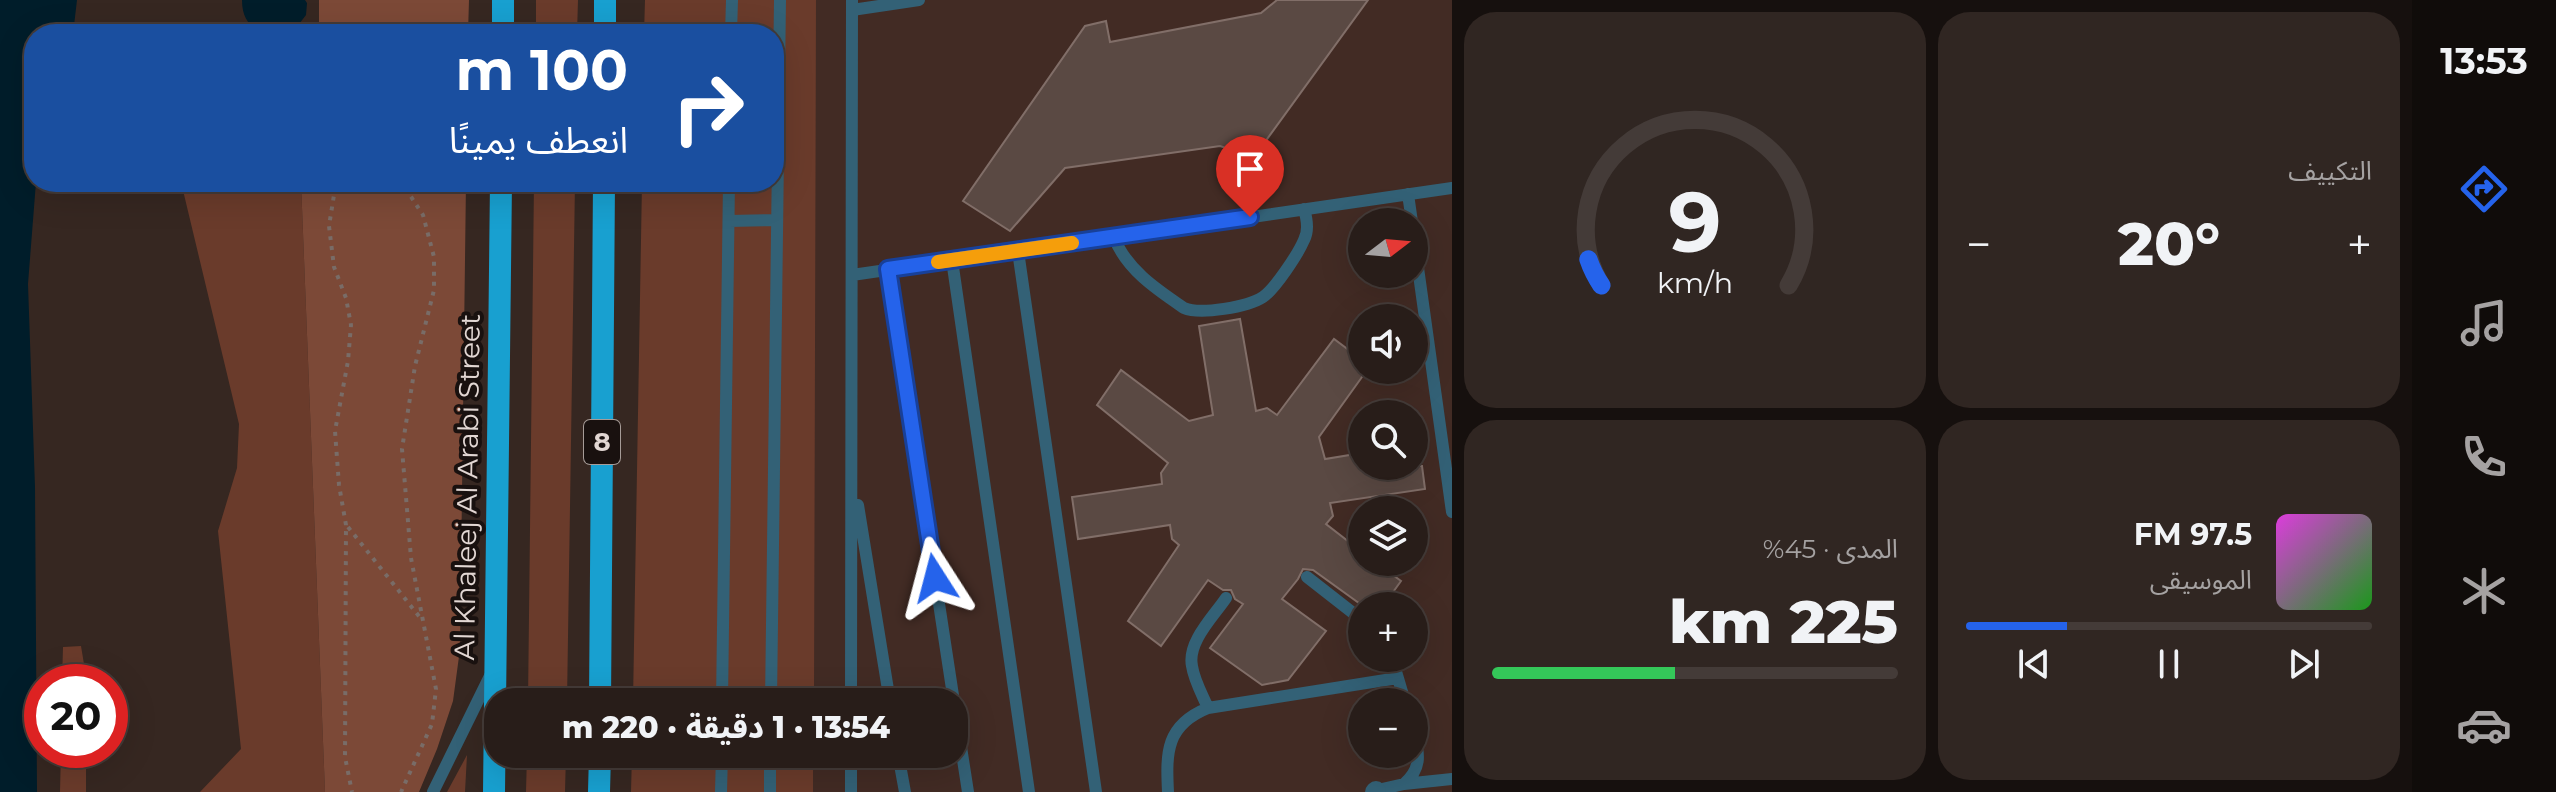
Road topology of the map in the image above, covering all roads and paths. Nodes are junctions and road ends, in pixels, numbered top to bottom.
1 (503, 0) edge
2 (605, 0) edge
3 (732, 0) edge
4 (780, 0) edge
5 (919, 0) edge
6 (852, 5) edge
7 (503, 24) edge
8 (605, 24) edge
9 (731, 24) edge
10 (780, 24) edge
11 (1452, 188) edge
12 (337, 192) edge
13 (406, 192) edge
14 (501, 192) edge
15 (604, 192) edge
16 (729, 192) edge
17 (777, 192) edge
18 (1408, 194) junction
19 (1410, 208) edge
20 (1304, 209) junction
21 (777, 220) junction
22 (729, 221) junction
23 (1114, 237) junction
24 (1018, 251) junction
25 (952, 260) junction
26 (888, 269) junction
27 (852, 275) junction
28 (1421, 288) edge
29 (852, 470) junction
30 (1452, 512) edge
31 (346, 525) junction
32 (1307, 577) dead end
33 (1226, 598) dead end
34 (1348, 609) edge
35 (423, 622) junction
36 (495, 666) junction
37 (1396, 672) edge
38 (1398, 678) junction
39 (600, 688) edge
40 (722, 688) edge
41 (771, 688) edge
42 (851, 688) edge
43 (888, 688) edge
44 (952, 688) edge
45 (1401, 688) edge
46 (1208, 708) junction
47 (600, 768) edge
48 (722, 768) edge
49 (770, 768) edge
50 (851, 768) edge
51 (901, 768) edge
52 (964, 768) edge
53 (1416, 768) edge
54 (1452, 779) edge
55 (1404, 784) junction
56 (352, 792) edge
57 (401, 792) edge
58 (433, 792) edge
59 (494, 792) edge
60 (599, 792) edge
61 (721, 792) edge
62 (770, 792) edge
63 (851, 792) edge
64 (905, 792) edge
65 (968, 792) edge
66 (1029, 792) edge
67 (1096, 792) edge
68 (1168, 792) edge
69 (1372, 792) edge

1 - 7 highway
2 - 8 highway
3 - 9 lane
4 - 10 lane
5 - 6 lane
6 - 27 lane
11 - 18 lane
12 - 31 path
13 - 35 path
14 - 36 highway, Al Khaleej Al Arabi Street
15 - 39 highway, 8
16 - 22 lane
17 - 21 lane
18 - 19 lane
18 - 20 lane
20 - 23 lane
20 - 23 lane
21 - 22 lane
21 - 41 lane
22 - 40 lane
23 - 24 lane
24 - 25 lane
24 - 67 lane
25 - 26 lane
25 - 66 lane
26 - 27 lane
26 - 44 lane
27 - 29 lane
28 - 30 lane
29 - 42 lane
29 - 43 lane
31 - 35 path
31 - 56 path
32 - 34 lane
33 - 46 lane
35 - 57 path
36 - 58 lane
36 - 59 highway, Al Khaleej Al Arabi Street
37 - 38 lane
38 - 45 lane
38 - 46 lane
46 - 68 lane
47 - 60 highway
48 - 61 lane
49 - 62 lane
50 - 63 lane
51 - 64 lane
52 - 65 lane
53 - 55 lane
54 - 55 lane
55 - 69 lane

